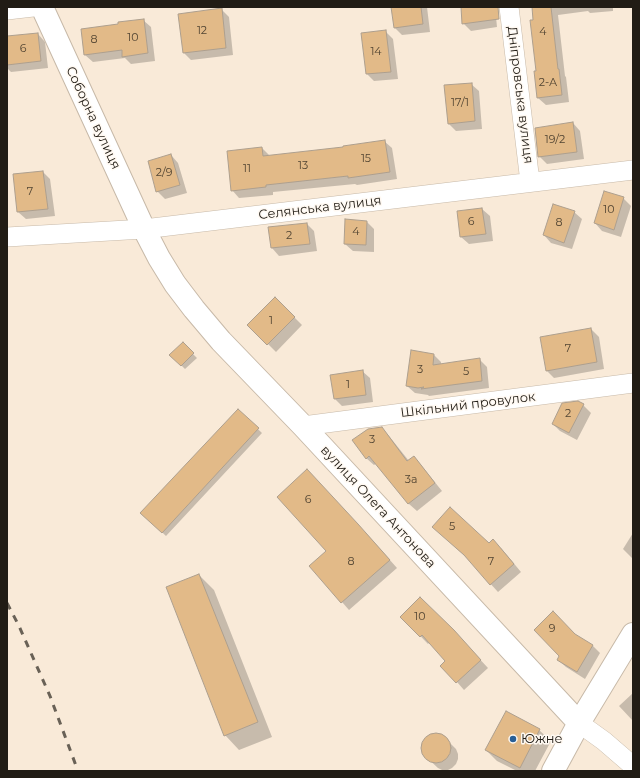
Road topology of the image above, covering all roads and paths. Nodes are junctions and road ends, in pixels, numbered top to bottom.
1 (33, 7) edge
2 (42, 7) edge
3 (509, 7) edge
4 (7, 10) edge
5 (633, 170) edge
6 (530, 182) junction
7 (144, 229) junction
8 (7, 237) edge
9 (633, 383) edge
10 (303, 426) junction
11 (633, 634) edge
12 (579, 723) junction
13 (633, 766) edge
14 (553, 771) edge

1 - 4 street
2 - 7 street, Соборна вулиця
3 - 6 street, Дніпровська вулиця
5 - 6 street, Селянська вулиця
6 - 7 street, Селянська вулиця
7 - 8 street, Селянська вулиця
7 - 10 street, вулиця Олега Антонова
9 - 10 street, Шкільний провулок
10 - 12 street, вулиця Олега Антонова
11 - 12 street
12 - 13 street, вулиця Олега Антонова
12 - 14 street

